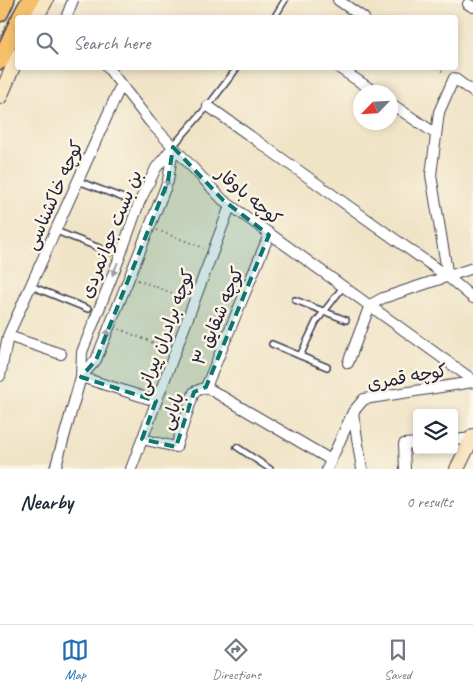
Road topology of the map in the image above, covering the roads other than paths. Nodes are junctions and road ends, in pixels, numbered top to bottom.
1 (6, 0) edge
2 (30, 0) edge
3 (46, 0) edge
4 (73, 0) edge
5 (285, 0) edge
6 (338, 0) edge
7 (0, 13) edge
8 (22, 15) edge
9 (38, 15) edge
10 (67, 15) edge
11 (276, 15) edge
12 (360, 15) edge
13 (15, 28) edge
14 (0, 61) edge
15 (15, 62) edge
16 (110, 70) edge
17 (235, 70) edge
18 (354, 72) edge
19 (121, 85) junction
20 (368, 85) edge
21 (473, 92) edge
22 (0, 97) edge
23 (208, 106) junction
24 (398, 108) edge
25 (436, 134) junction
26 (173, 147) junction
27 (78, 180) junction
28 (126, 199) dead end
29 (230, 206) junction
30 (56, 231) junction
31 (269, 235) junction
32 (110, 252) dead end
33 (473, 268) edge
34 (448, 277) junction
35 (31, 286) junction
36 (343, 287) junction
37 (473, 298) edge
38 (295, 300) dead end
39 (370, 305) junction
40 (88, 309) dead end
41 (324, 312) junction
42 (346, 320) dead end
43 (8, 336) junction
44 (272, 344) dead end
45 (61, 354) dead end
46 (300, 356) junction
47 (348, 363) dead end
48 (328, 367) dead end
49 (0, 376) edge
50 (81, 377) junction
51 (473, 381) edge
52 (206, 387) junction
53 (156, 401) junction
54 (353, 412) junction
55 (473, 437) edge
56 (142, 439) junction
57 (458, 439) edge
58 (413, 443) edge
59 (237, 447) dead end
60 (329, 464) edge
61 (55, 469) edge
62 (131, 469) edge
63 (270, 469) edge
64 (362, 469) edge
65 (405, 469) edge
66 (457, 469) edge

1 - 7 main road
2 - 8 main road
3 - 9 main road
4 - 10 street
5 - 11 lane
6 - 12 street
13 - 14 main road
15 - 22 main road
16 - 19 street, کوچه باوقار
17 - 23 lane
18 - 20 street
19 - 26 street, کوچه باوقار
19 - 27 street, کوچه خاکشناسی
21 - 25 street
23 - 26 lane
23 - 34 street
24 - 25 street
25 - 34 street
26 - 29 street, کوچه باوقار
50 -> 26 street, بن بست جوانمردی
26 -> 50 street, بن بست جوانمردی
27 - 28 lane
27 - 30 street, کوچه خاکشناسی
29 - 31 street, کوچه باوقار
29 - 53 street, کوچه برادران پیرانی
30 - 32 lane
30 - 35 street, کوچه خاکشناسی
31 - 36 street, کوچه باوقار
31 - 52 street, کوچه شقایق ۳
33 - 34 street
34 - 37 street
34 - 39 street
35 - 40 lane
35 - 43 street, کوچه خاکشناسی
36 - 39 street, کوچه باوقار
36 - 41 lane
38 - 41 lane
39 - 47 street
39 - 51 street, کوچه باوقار
41 - 42 lane
41 - 46 lane
43 - 45 street
43 - 49 street, کوچه خاکشناسی
44 - 46 lane
46 - 48 lane
50 - 53 street
50 - 61 street, بن بست جوانمردی
51 - 54 street, کوچه قمری
52 - 56 street, بابایی
52 - 60 street, کوچه شقایق ۳
53 - 56 street, کوچه برادران پیرانی
54 - 60 street, کوچه قمری
54 - 64 street
55 - 57 street
55 - 66 main road
56 - 62 street, کوچه برادران پیرانی
58 - 65 street
59 - 63 lane

